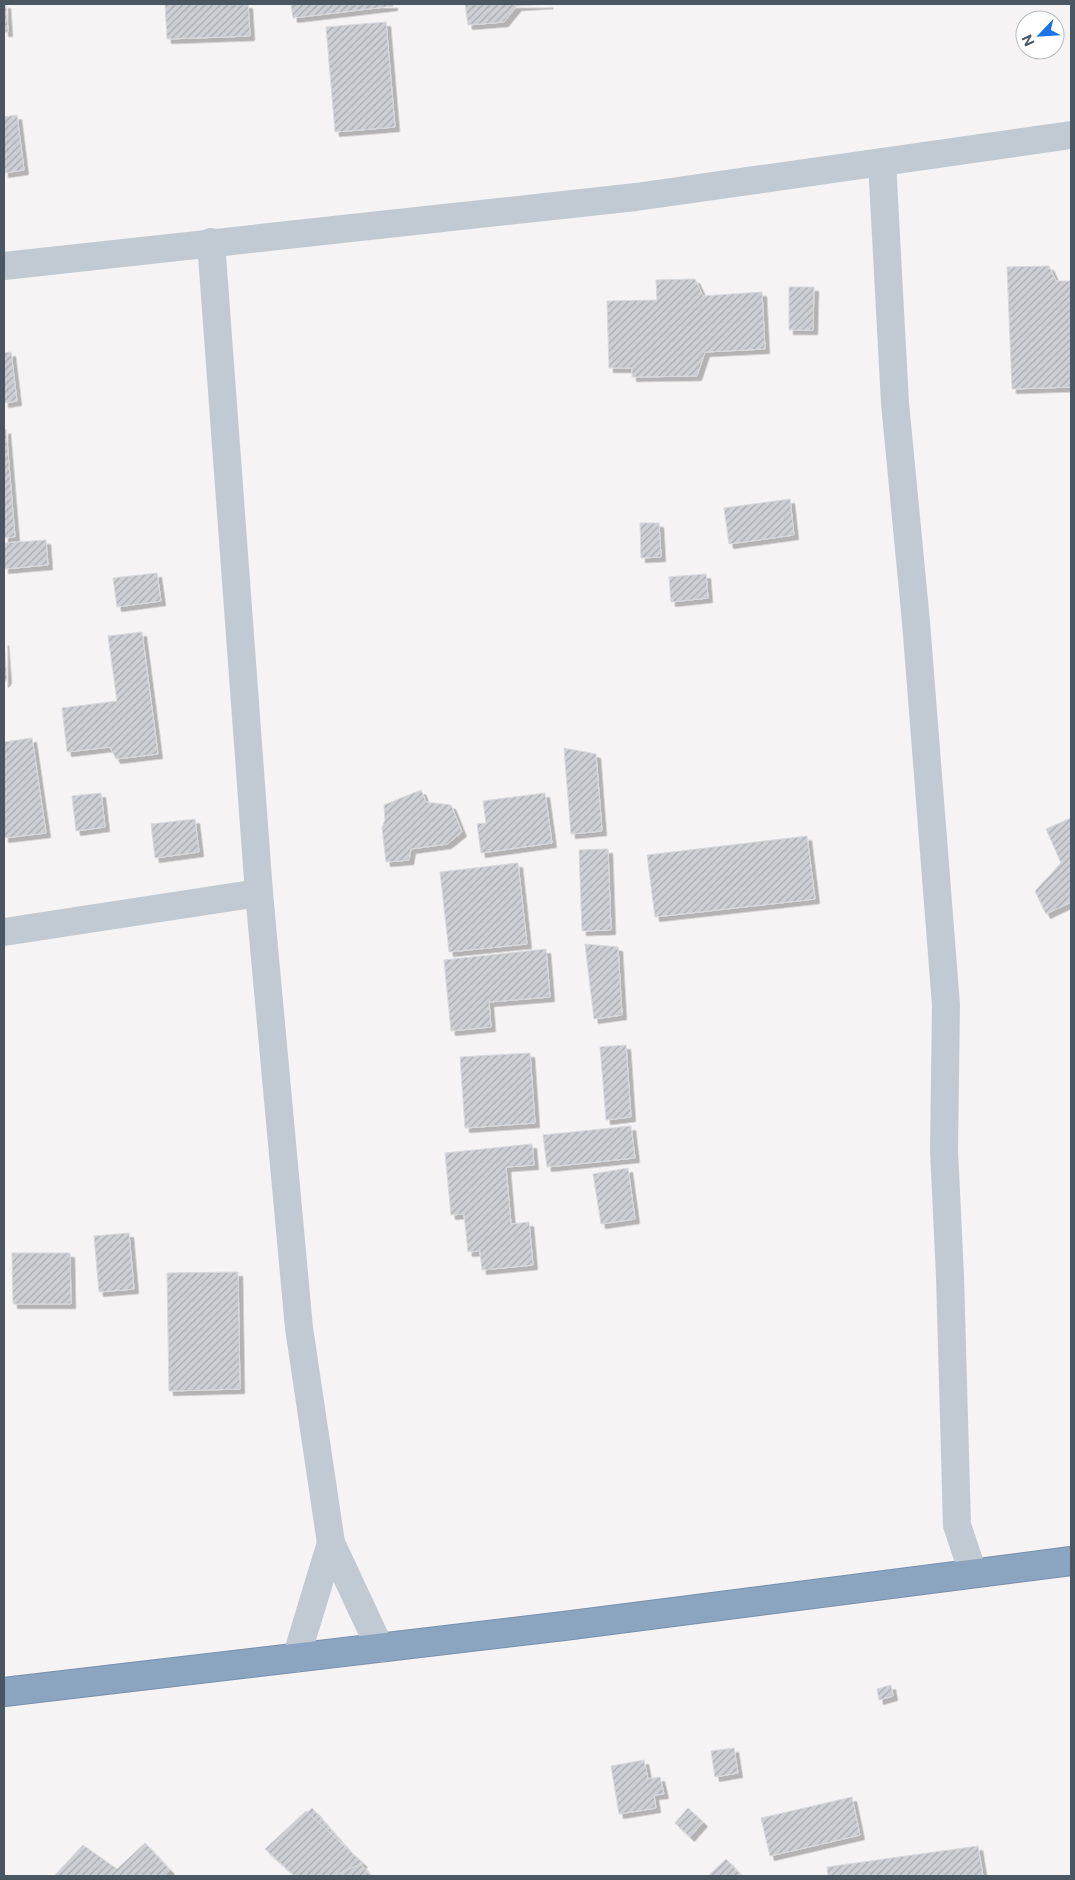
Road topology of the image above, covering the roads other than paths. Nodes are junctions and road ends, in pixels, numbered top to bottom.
1 (1071, 135) edge
2 (882, 162) junction
3 (211, 242) junction
4 (4, 266) edge
5 (259, 893) junction
6 (4, 932) edge
7 (331, 1543) junction
8 (1071, 1561) edge
9 (973, 1573) junction
10 (380, 1648) junction
11 (296, 1658) junction
12 (4, 1692) edge

1 - 2 street
2 - 3 street
2 - 9 street
3 - 4 street
3 - 5 street
5 - 6 street
5 - 7 street
7 - 10 street
7 - 11 street
8 - 9 highway
9 - 10 highway
10 - 11 highway
11 - 12 highway

